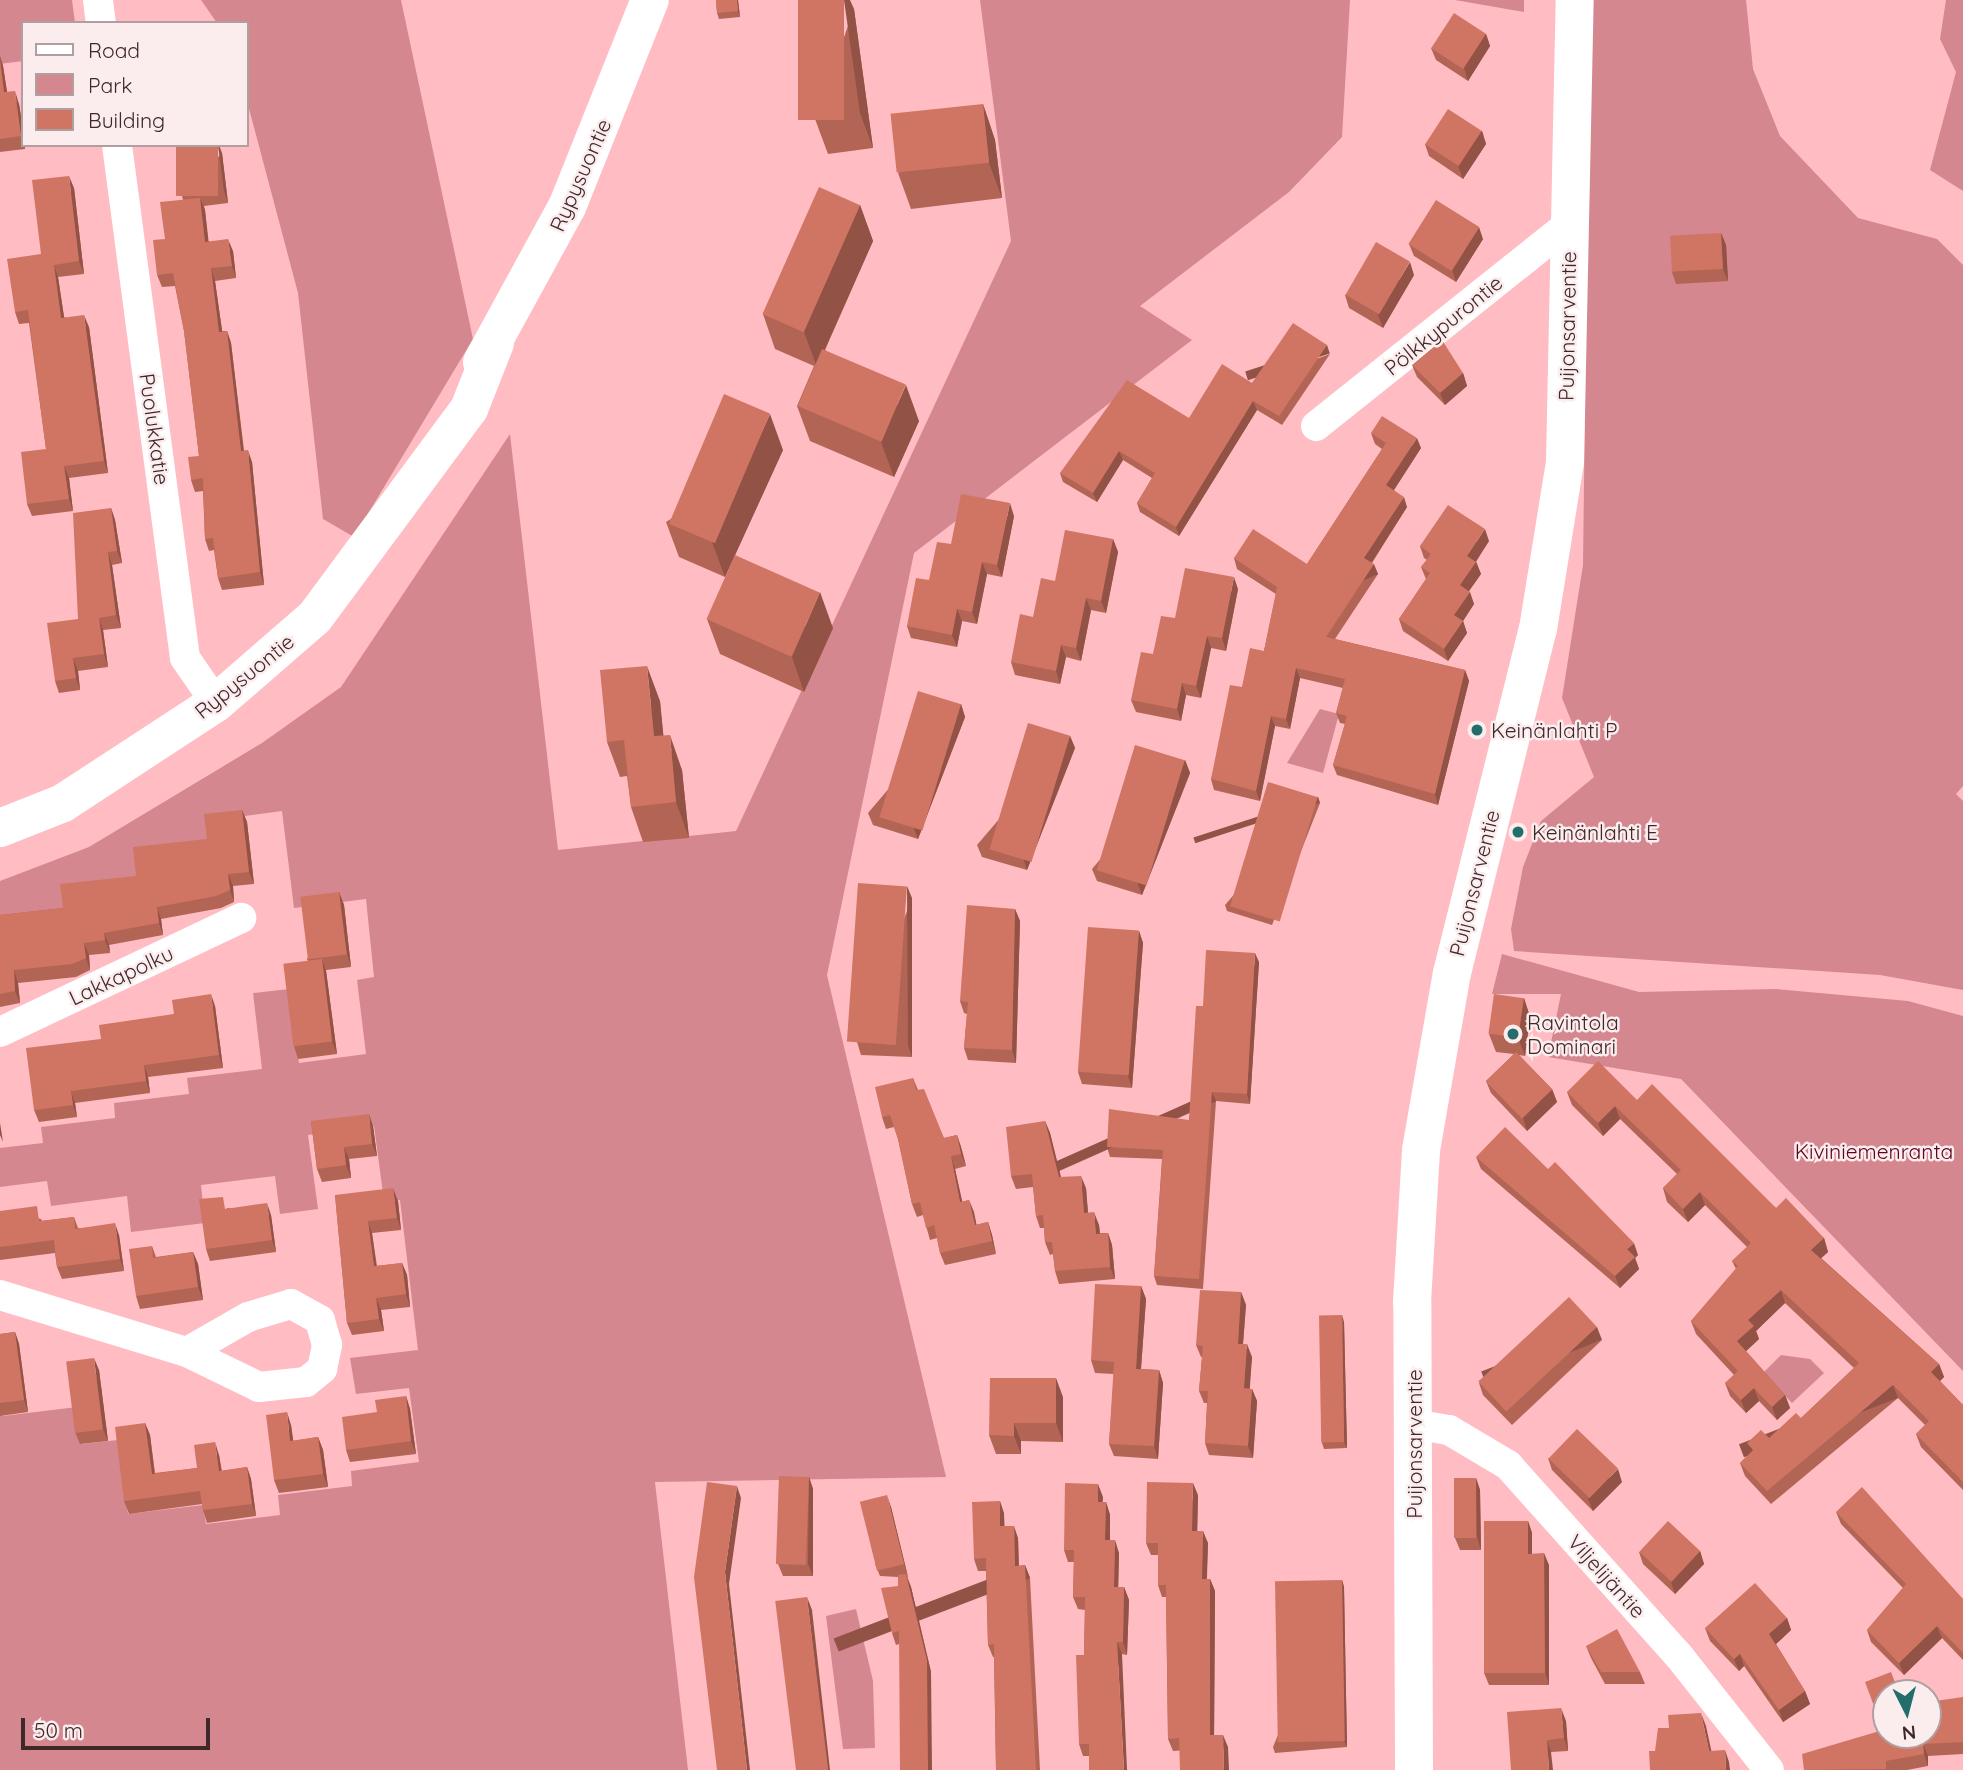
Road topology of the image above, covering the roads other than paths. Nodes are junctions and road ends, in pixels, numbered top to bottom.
1 (97, 0) edge
2 (650, 0) edge
3 (1575, 0) edge
4 (101, 21) edge
5 (117, 147) edge
6 (1569, 224) junction
7 (1316, 426) dead end
8 (216, 703) junction
9 (0, 828) edge
10 (241, 918) dead end
11 (0, 1032) edge
12 (0, 1294) edge
13 (187, 1352) dead end
14 (1414, 1424) junction
15 (1414, 1770) edge
16 (1769, 1770) edge

1 - 4 street
2 - 8 main road, Rypysuontie
3 - 6 main road, Puijonsarventie
5 - 8 street, Puolukkatie
6 - 7 street, Pölkkypurontie
6 - 14 main road, Puijonsarventie
8 - 9 main road, Rypysuontie
10 - 11 street, Lakkapolku
12 - 13 street
14 - 15 main road, Puijonsarventie
14 - 16 street, Viljelijäntie

